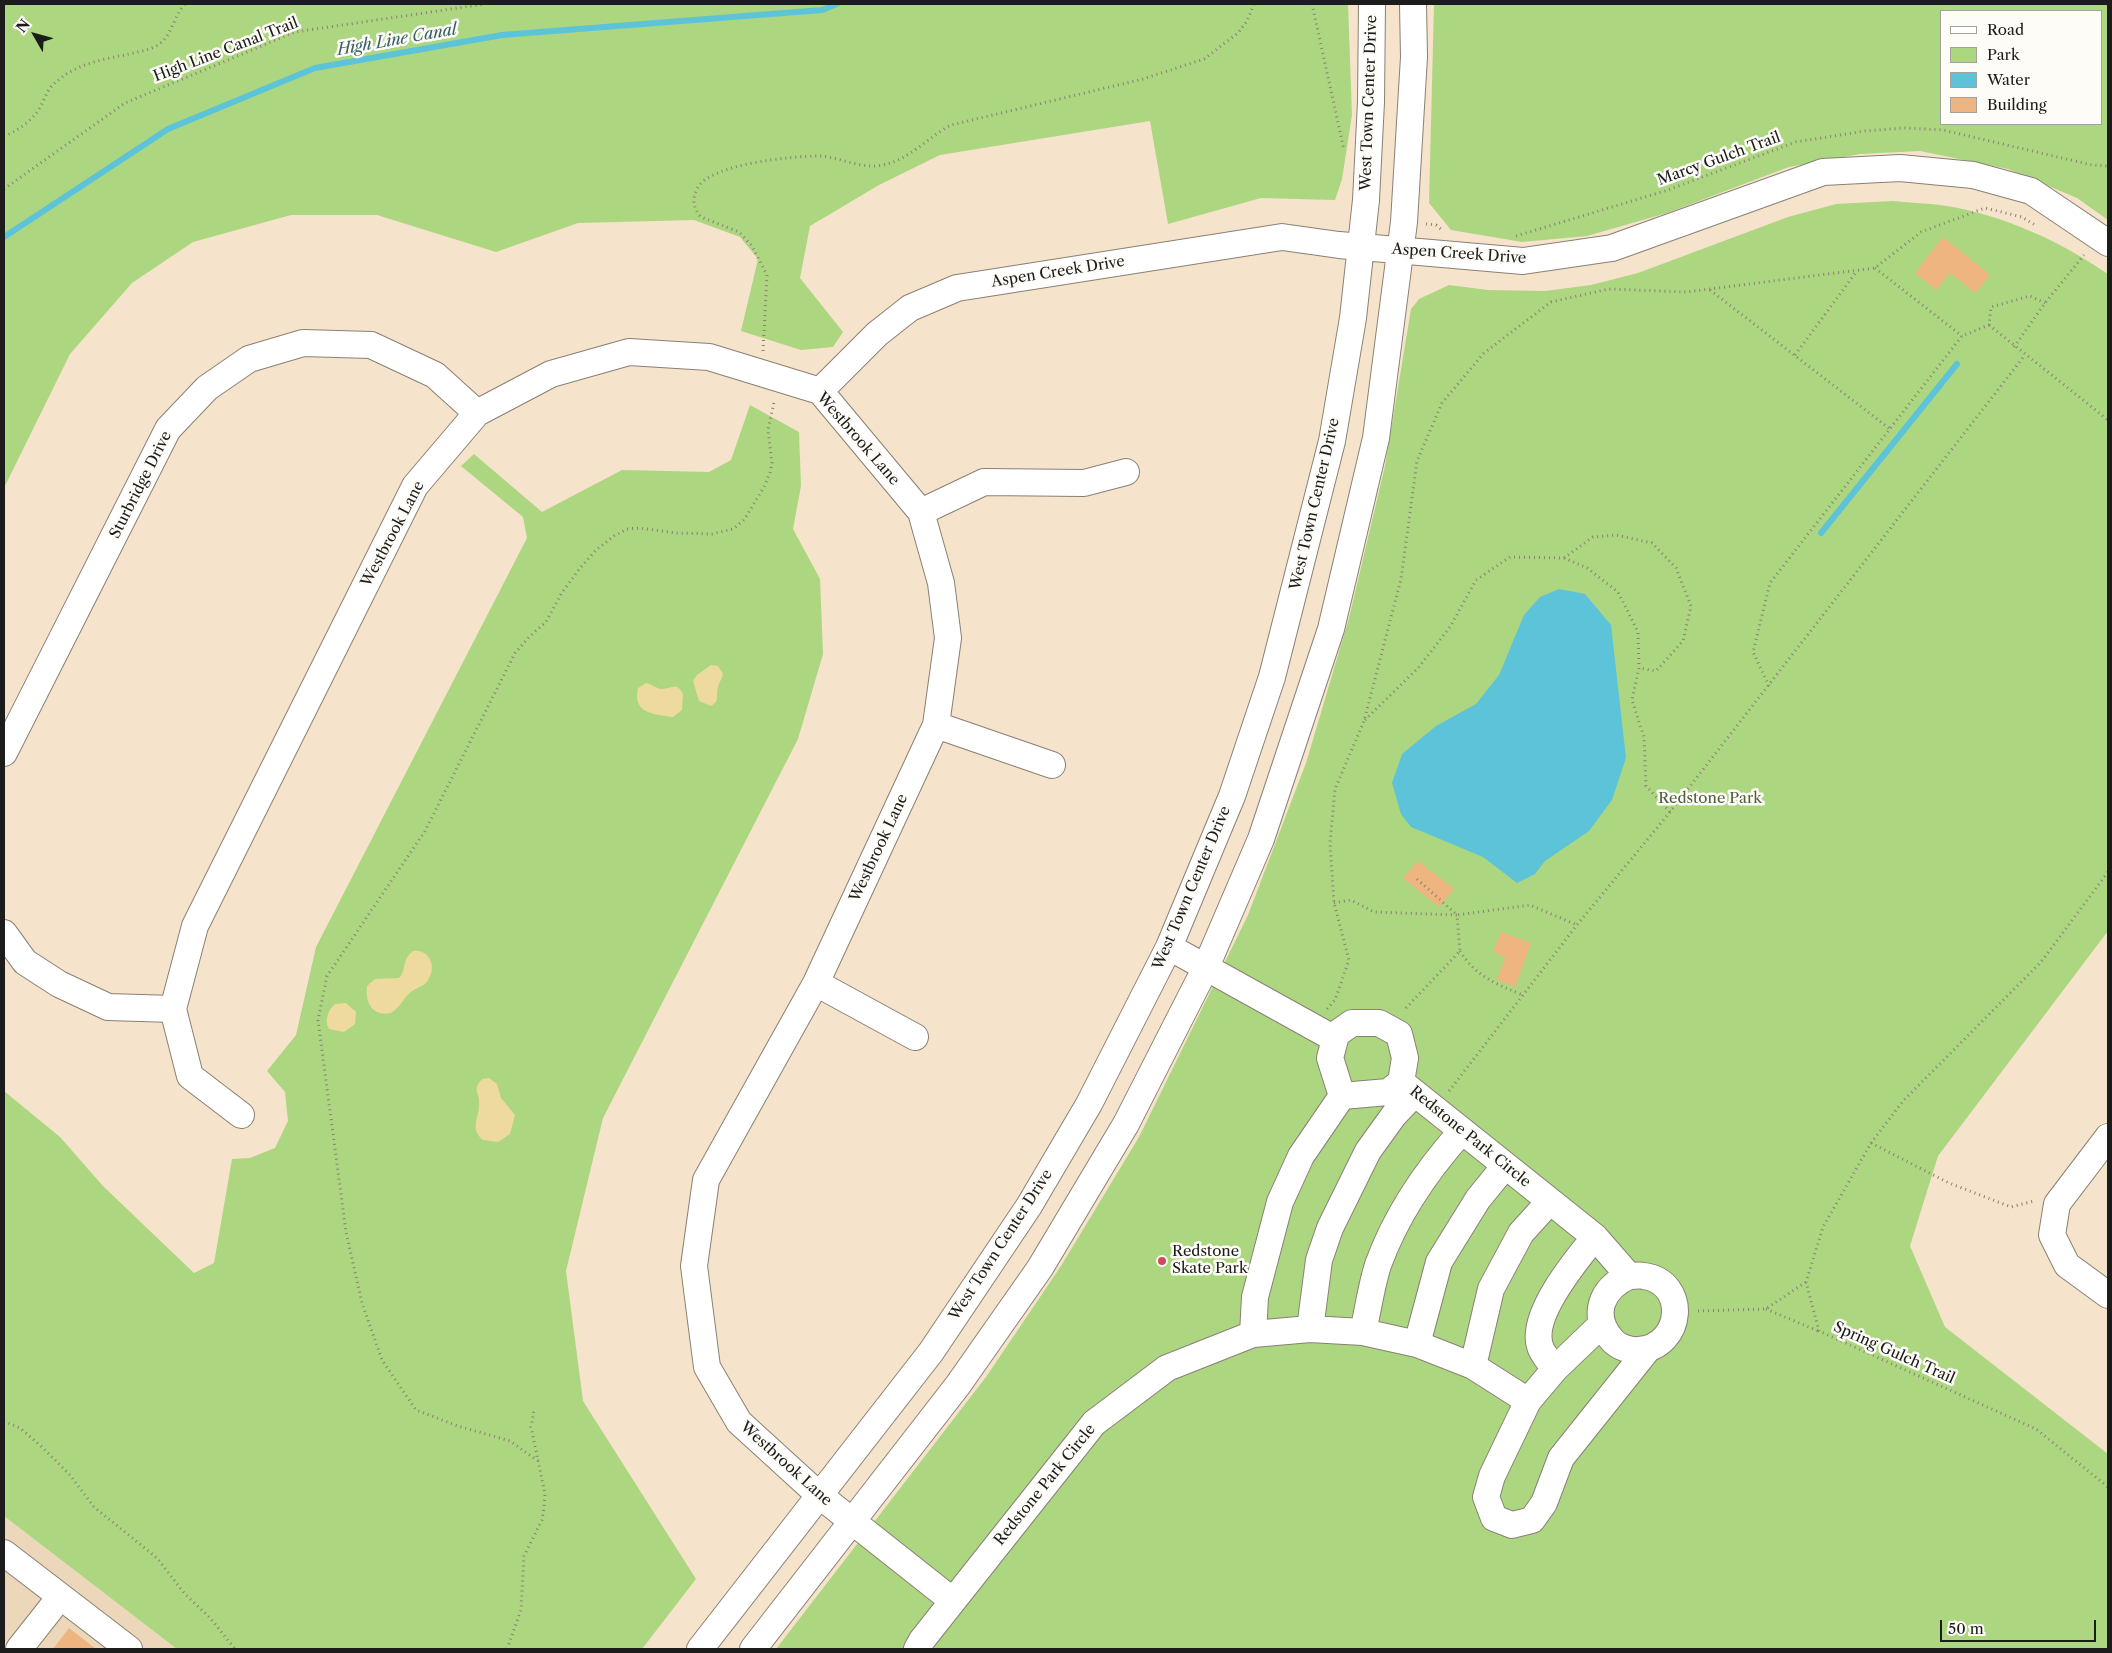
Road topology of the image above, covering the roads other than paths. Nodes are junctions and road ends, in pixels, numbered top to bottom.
1 (1372, 4) edge
2 (1413, 4) edge
3 (2108, 243) edge
4 (1360, 247) junction
5 (1400, 251) junction
6 (820, 392) junction
7 (477, 413) junction
8 (1126, 472) dead end
9 (921, 512) junction
10 (936, 725) junction
11 (4, 753) edge
12 (1052, 765) dead end
13 (4, 933) edge
14 (1170, 947) junction
15 (1206, 967) junction
16 (816, 983) junction
17 (173, 1009) junction
18 (1322, 1032) junction
19 (915, 1037) dead end
20 (1408, 1087) junction
21 (1342, 1096) junction
22 (241, 1115) dead end
23 (1462, 1131) junction
24 (2108, 1137) edge
25 (1505, 1166) junction
26 (1550, 1201) junction
27 (1595, 1237) junction
28 (1629, 1276) junction
29 (2108, 1295) edge
30 (1602, 1324) junction
31 (1310, 1329) junction
32 (1363, 1332) junction
33 (1253, 1334) junction
34 (1417, 1344) junction
35 (1648, 1349) junction
36 (1473, 1366) junction
37 (1554, 1369) junction
38 (1528, 1401) junction
39 (819, 1495) junction
40 (852, 1522) junction
41 (4, 1553) edge
42 (60, 1596) junction
43 (953, 1601) junction
44 (19, 1649) edge
45 (129, 1649) edge
46 (700, 1649) edge
47 (754, 1649) edge
48 (917, 1649) edge

1 - 4 street, West Town Center Drive
2 - 5 street
3 - 5 street, Aspen Creek Drive
4 - 5 street, Aspen Creek Drive
4 - 6 street, Aspen Creek Drive
4 - 14 street, West Town Center Drive
5 - 15 street
6 - 7 street, Westbrook Lane
6 - 9 street, Westbrook Lane
7 - 11 street, Sturbridge Drive
7 - 17 street, Westbrook Lane
8 - 9 street
9 - 10 street, Westbrook Lane
10 - 12 street
10 - 16 street, Westbrook Lane
13 - 17 street
14 - 15 street
14 - 39 street, West Town Center Drive
15 - 18 street
15 - 40 street
16 - 19 street
16 - 39 street, Westbrook Lane
17 - 22 street, Westbrook Lane
18 - 20 street, Redstone Park Circle
18 - 21 street
20 - 21 street
20 - 23 street, Redstone Park Circle
20 - 31 street
21 - 33 street
23 - 25 street, Redstone Park Circle
23 - 32 street
24 - 29 street
25 - 26 street, Redstone Park Circle
25 - 34 street
26 - 27 street, Redstone Park Circle
26 - 36 street
27 - 28 street, Redstone Park Circle
27 - 37 street
28 - 30 street
28 - 35 street
30 - 35 street
30 - 37 street
31 - 32 street, Redstone Park Circle
31 - 33 street, Redstone Park Circle
32 - 34 street, Redstone Park Circle
33 - 43 street, Redstone Park Circle
34 - 36 street, Redstone Park Circle
35 - 38 street
36 - 38 street, Redstone Park Circle
37 - 38 street
39 - 40 street, Westbrook Lane
39 - 46 street, West Town Center Drive
40 - 43 street
40 - 47 street
41 - 42 street
42 - 44 street
42 - 45 street
43 - 48 street, Redstone Park Circle

